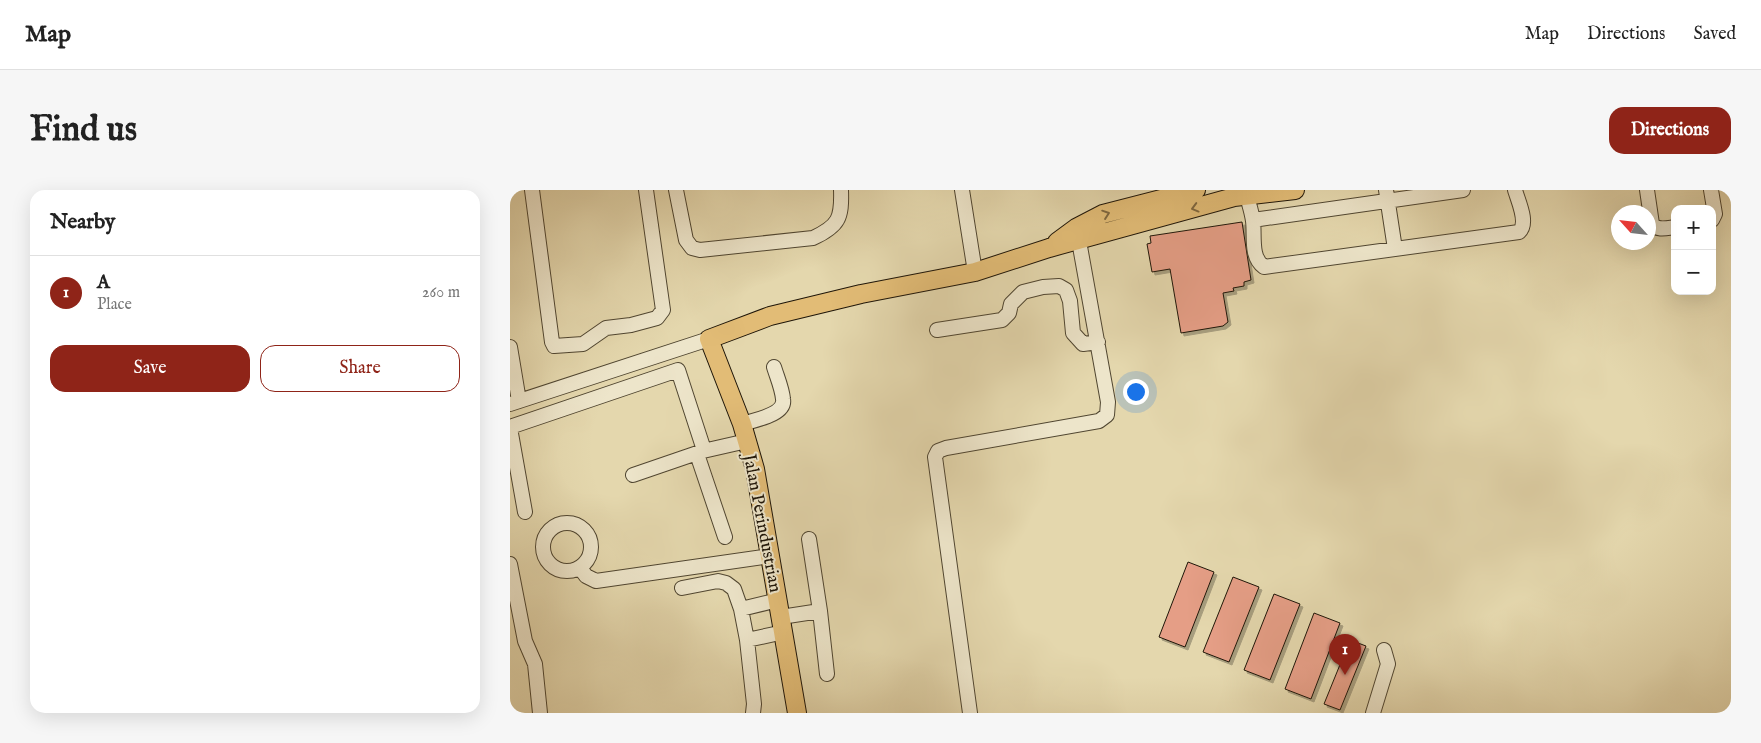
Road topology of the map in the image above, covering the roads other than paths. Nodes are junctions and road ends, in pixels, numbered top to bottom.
1 (532, 190) edge
2 (646, 190) edge
3 (676, 190) edge
4 (841, 190) edge
5 (962, 190) edge
6 (1196, 190) edge
7 (1295, 190) edge
8 (1463, 190) edge
9 (1515, 190) edge
10 (1647, 190) edge
11 (1711, 190) edge
12 (1238, 195) edge
13 (1386, 196) edge
14 (1714, 205) edge
15 (1253, 220) junction
16 (1671, 227) edge
17 (1078, 234) junction
18 (1395, 249) junction
19 (975, 272) junction
20 (937, 330) dead end
21 (709, 339) junction
22 (1098, 342) junction
23 (510, 347) edge
24 (774, 367) dead end
25 (514, 403) edge
26 (742, 424) junction
27 (510, 428) edge
28 (747, 441) junction
29 (700, 452) junction
30 (632, 475) dead end
31 (525, 512) dead end
32 (726, 537) dead end
33 (809, 539) dead end
34 (770, 556) junction
35 (510, 564) edge
36 (580, 568) dead end
37 (682, 588) dead end
38 (741, 609) junction
39 (820, 611) junction
40 (781, 616) junction
41 (747, 640) junction
42 (1384, 650) dead end
43 (827, 674) dead end
44 (540, 713) edge
45 (753, 713) edge
46 (797, 713) edge
47 (970, 713) edge
48 (1373, 713) edge

1 - 2 street
3 - 4 street
5 - 19 street
17 -> 6 main road
7 - 12 main road
8 - 13 street
9 - 18 street
10 - 16 street
11 - 14 street
12 - 15 street
12 -> 17 main road
13 - 15 street
13 - 18 street
15 - 18 street
17 - 19 main road
17 - 22 street
19 - 21 main road
20 - 22 street
21 - 25 street
21 - 26 main road, Jalan Perindustrian
22 - 47 street
23 - 25 street
24 - 26 street
26 - 28 main road, Jalan Perindustrian
27 - 29 street
27 - 31 street
28 - 29 street
28 - 34 main road, Jalan Perindustrian
29 - 30 street
29 - 32 street
33 - 39 street
34 - 36 street
34 - 40 main road, Jalan Perindustrian
35 - 44 street
37 - 38 street
38 - 40 street
38 - 41 street
39 - 40 street
39 - 43 street
40 - 41 street
40 - 46 main road, Jalan Perindustrian
41 - 45 street
42 - 48 street

